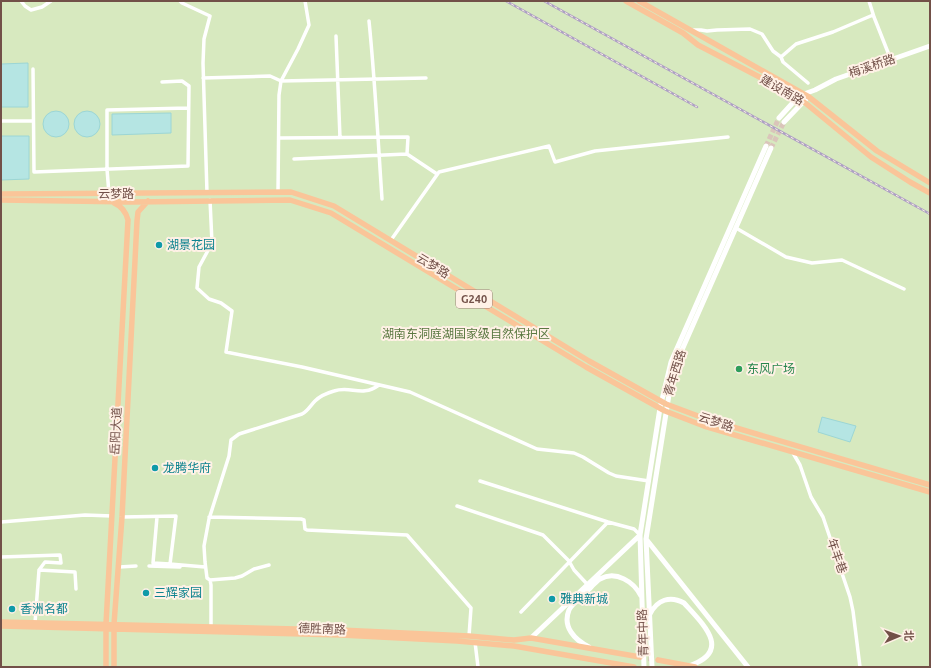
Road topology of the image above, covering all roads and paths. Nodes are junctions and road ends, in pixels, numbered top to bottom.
1 (21, 1) edge
2 (51, 1) edge
3 (180, 1) edge
4 (305, 1) edge
5 (626, 1) edge
6 (639, 1) edge
7 (869, 1) edge
8 (873, 15) junction
9 (369, 21) dead end
10 (691, 30) junction
11 (336, 36) dead end
12 (930, 46) edge
13 (781, 57) junction
14 (891, 60) junction
15 (33, 68) dead end
16 (203, 78) junction
17 (426, 78) dead end
18 (375, 80) junction
19 (281, 81) junction
20 (338, 81) junction
21 (162, 82) dead end
22 (808, 83) dead end
23 (807, 95) junction
24 (801, 99) junction
25 (188, 108) junction
26 (779, 118) tunnel mouth
27 (1, 121) edge
28 (33, 121) junction
29 (784, 122) tunnel mouth
30 (728, 137) dead end
31 (279, 138) junction
32 (340, 138) junction
33 (377, 138) junction
34 (407, 154) junction
35 (379, 156) junction
36 (294, 159) dead end
37 (107, 169) junction
38 (437, 174) junction
39 (930, 184) edge
40 (278, 192) junction
41 (207, 193) junction
42 (930, 193) edge
43 (1, 194) edge
44 (109, 194) junction
45 (382, 199) dead end
46 (1, 200) edge
47 (210, 200) junction
48 (148, 201) junction
49 (112, 202) junction
50 (736, 228) junction
51 (391, 240) junction
52 (904, 290) dead end
53 (379, 385) junction
54 (664, 403) junction
55 (663, 410) junction
56 (792, 452) junction
57 (480, 481) dead end
58 (649, 481) junction
59 (930, 485) edge
60 (930, 492) edge
61 (457, 506) dead end
62 (112, 516) junction
63 (157, 517) junction
64 (209, 517) junction
65 (122, 518) junction
66 (1, 522) edge
67 (608, 522) junction
68 (640, 535) junction
69 (646, 539) junction
70 (1, 557) edge
71 (569, 561) junction
72 (170, 564) junction
73 (269, 565) dead end
74 (136, 566) dead end
75 (149, 566) dead end
76 (119, 567) junction
77 (205, 567) junction
78 (39, 570) junction
79 (210, 580) junction
80 (587, 584) junction
81 (76, 589) dead end
82 (642, 598) junction
83 (520, 612) dead end
84 (649, 615) junction
85 (1, 622) edge
86 (35, 623) junction
87 (1, 626) edge
88 (211, 626) junction
89 (106, 627) junction
90 (114, 627) junction
91 (469, 636) junction
92 (531, 638) junction
93 (475, 642) junction
94 (593, 649) junction
95 (640, 657) tunnel mouth
96 (658, 660) tunnel mouth
97 (600, 661) junction
98 (692, 666) edge
99 (106, 667) edge
100 (114, 667) edge
101 (478, 667) edge
102 (614, 667) edge
103 (634, 667) edge
104 (644, 667) edge
105 (652, 667) edge
106 (748, 667) edge
107 (860, 667) edge

1 - 2 street
3 - 16 street
4 - 19 street
5 - 24 main road, 建设南路
6 - 10 main road, 建设南路
7 - 8 street
8 - 13 street
8 - 14 street
9 - 18 street
10 - 13 street
10 - 23 main road, 建设南路
11 - 20 street
12 - 14 main road, 梅溪桥路
13 - 22 street
14 - 23 main road, 梅溪桥路
15 - 28 street
16 - 19 street
16 - 41 street
17 - 18 street
18 - 20 street
18 - 33 street
19 - 20 street
19 - 31 street
20 - 32 street
21 - 25 street
23 - 24 main road
23 - 39 main road, 建设南路
24 - 26 main road
24 - 29 main road
24 - 42 main road, 建设南路
25 - 37 street
25 - 37 street
27 - 28 street
28 - 37 street
30 - 38 street
31 - 32 street
31 - 40 street
32 - 33 street
33 - 34 street
33 - 35 street
34 - 35 street
34 - 38 street
35 - 36 street
35 - 45 street
37 - 44 street
38 - 51 street
40 - 41 main road, 云梦路 / G240
40 - 51 main road, 云梦路 / G240
41 - 44 main road, 云梦路 / G240
43 - 44 main road, 云梦路 / G240
46 - 49 main road, G240
47 - 48 main road, G240
47 - 53 street
47 - 55 main road, G240
48 - 49 main road, G240
48 - 65 main road, 岳阳大道
49 - 62 main road, 岳阳大道
50 - 52 street
50 - 54 main road, 青年西路
50 - 54 main road, 青年西路
51 - 54 main road, 云梦路 / G240
53 - 58 street
53 - 64 street
54 - 55 main road, 青年西路
54 - 59 main road, 云梦路 / G240
55 - 56 main road, G240
55 - 58 main road, 青年西路
55 - 69 main road, 青年西路
56 - 60 main road, G240
56 - 107 street, 年丰巷
57 - 67 street
58 - 68 main road, 青年西路
61 - 71 street
62 - 66 street
62 - 89 main road, 岳阳大道
63 - 65 street
63 - 72 street
63 - 72 street
64 - 77 street
64 - 91 street
65 - 76 main road, 岳阳大道
67 - 68 street
67 - 71 street
68 - 80 main road
68 - 82 main road, 青年西路
69 - 84 main road, 青年西路
69 - 106 main road
70 - 78 street
71 - 80 street
71 - 83 street
72 - 77 street
73 - 79 street
74 - 76 street
75 - 77 street
76 - 90 main road, 岳阳大道
77 - 79 street
78 - 81 street
78 - 86 street
79 - 88 street
80 - 92 main road
82 - 94 main road
82 - 104 main road, 青年中路
84 - 98 main road
84 - 105 main road, 青年中路
85 - 86 main road, 德胜南路
86 - 89 main road, 德胜南路
87 - 89 main road, 德胜南路
88 - 90 main road, 德胜南路
88 - 91 main road, 德胜南路
89 - 90 main road, 德胜南路
89 - 99 main road, 岳阳大道
90 - 93 main road, 德胜南路
90 - 100 main road, 岳阳大道
91 - 92 main road, 德胜南路
92 - 94 main road, 德胜南路
93 - 97 main road, 德胜南路
93 - 101 street
94 - 95 main road, 德胜南路
96 - 98 main road
97 - 102 main road
97 - 103 main road, 德胜南路

